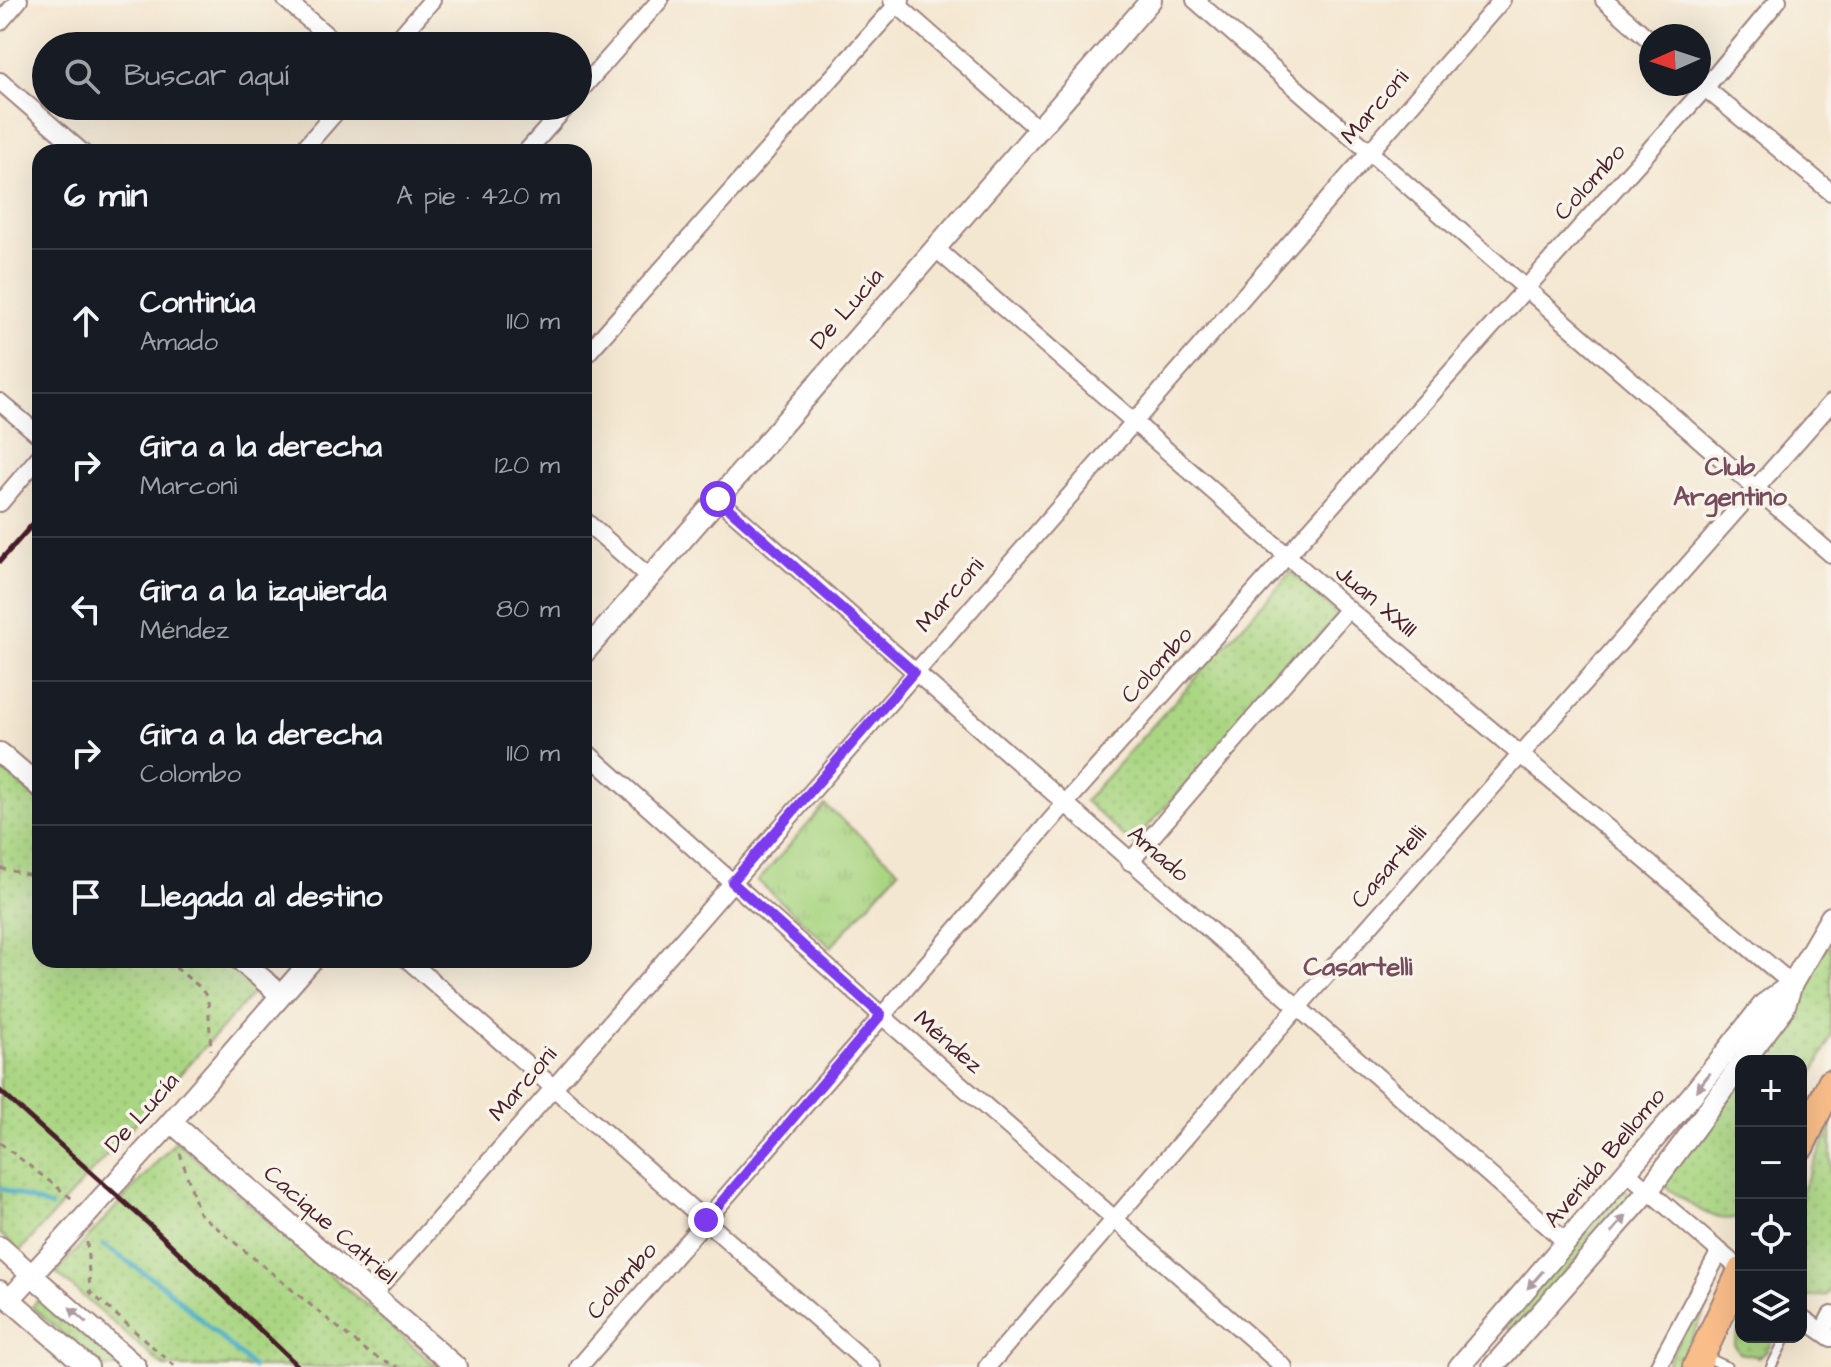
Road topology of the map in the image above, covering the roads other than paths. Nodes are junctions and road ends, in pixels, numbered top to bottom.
1 (19, 0) edge
2 (286, 0) edge
3 (432, 0) edge
4 (660, 0) edge
5 (1151, 0) edge
6 (1195, 0) edge
7 (1502, 0) edge
8 (1604, 0) edge
9 (1778, 0) edge
10 (897, 1) edge
11 (0, 22) edge
12 (1639, 31) edge
13 (323, 32) edge
14 (404, 32) edge
15 (1711, 76) edge
16 (592, 77) edge
17 (0, 81) edge
18 (1711, 93) edge
19 (1693, 96) edge
20 (32, 109) edge
21 (45, 120) edge
22 (329, 120) edge
23 (555, 120) edge
24 (1038, 129) junction
25 (73, 144) edge
26 (308, 144) edge
27 (533, 144) edge
28 (1367, 152) junction
29 (1831, 192) edge
30 (934, 247) junction
31 (1525, 290) junction
32 (592, 348) edge
33 (0, 402) edge
34 (1831, 403) edge
35 (1134, 422) junction
36 (32, 429) edge
37 (32, 465) edge
38 (1756, 486) junction
39 (718, 499) junction
40 (0, 503) edge
41 (592, 527) edge
42 (1831, 554) edge
43 (1286, 556) junction
44 (649, 577) junction
45 (1348, 609) junction
46 (592, 644) edge
47 (914, 672) junction
48 (0, 753) edge
49 (1521, 753) junction
50 (592, 757) edge
51 (32, 780) edge
52 (1064, 805) junction
53 (1130, 862) junction
54 (732, 882) junction
55 (1831, 917) edge
56 (249, 968) edge
57 (305, 968) edge
58 (417, 968) edge
59 (1792, 984) junction
60 (281, 995) junction
61 (1298, 1007) junction
62 (881, 1015) junction
63 (1749, 1055) edge
64 (1735, 1074) edge
65 (1831, 1083) edge
66 (552, 1087) junction
67 (171, 1122) junction
68 (1807, 1133) edge
69 (1627, 1172) junction
70 (1648, 1191) junction
71 (1115, 1219) junction
72 (706, 1220) junction
73 (1567, 1243) junction
74 (0, 1247) edge
75 (1720, 1251) junction
76 (1735, 1265) edge
77 (32, 1275) junction
78 (1735, 1284) edge
79 (372, 1296) junction
80 (3, 1300) edge
81 (1831, 1315) edge
82 (1807, 1321) edge
83 (1489, 1333) junction
84 (1827, 1335) edge
85 (1783, 1343) edge
86 (1508, 1350) junction
87 (1699, 1361) edge
88 (88, 1367) edge
89 (136, 1367) edge
90 (456, 1367) edge
91 (579, 1367) edge
92 (872, 1367) edge
93 (987, 1367) edge
94 (1284, 1367) edge
95 (1459, 1367) edge
96 (1493, 1367) edge
97 (1658, 1367) edge
98 (1728, 1367) edge
99 (1771, 1367) edge

1 - 11 street
2 - 13 street
3 - 14 street
4 - 16 street
5 - 24 street, De Lucía
6 - 28 street
7 - 28 street, Marconi
8 - 12 street
9 - 15 street, Colombo
10 - 24 street
10 - 32 street
17 - 20 street
18 - 29 street
19 - 31 street, Colombo
21 - 25 street
22 - 26 street
23 - 27 street
24 - 30 street, De Lucía
28 - 31 street
28 - 35 street, Marconi
30 - 35 street, Juan XXIII
30 - 39 street, De Lucía
31 - 38 street
31 - 43 street, Colombo
33 - 36 street
34 - 38 street, Casartelli
35 - 43 street, Juan XXIII
35 - 47 street, Marconi
37 - 40 street
38 - 42 street
38 - 49 street, Casartelli
39 - 44 street, De Lucía
39 - 47 street, Amado
41 - 44 street
43 - 45 street, Juan XXIII
43 - 52 street, Colombo
44 - 46 street, De Lucía
45 - 49 street, Juan XXIII
45 - 53 street
47 - 52 street, Amado
47 - 54 street, Marconi
48 - 51 street
49 - 59 street, Juan XXIII
49 - 61 street, Casartelli
50 - 54 street, Méndez
52 - 53 street, Amado
52 - 62 street, Colombo
53 - 61 street, Amado
54 - 62 street, Méndez
54 - 66 street, Marconi
55 - 59 street, Avenida Bellomo
56 - 60 street
57 - 60 street, De Lucía
58 - 66 street
59 - 63 street, Avenida Bellomo
59 -> 69 street, Avenida Bellomo
60 - 67 street, De Lucía
61 - 71 street, Casartelli
61 - 73 street, Amado
62 - 71 street, Méndez
62 - 72 street, Colombo
64 - 70 street, Avenida Bellomo
65 - 68 highway
66 - 72 street
66 - 79 street, Marconi
67 - 77 street, De Lucía
67 - 79 street, Cacique Catriel
69 - 70 street
69 - 73 street, Avenida Bellomo
70 - 75 street
86 -> 70 street, Avenida Bellomo
71 - 93 street, Casartelli
71 - 94 street, Méndez
72 - 91 street, Colombo
72 - 92 street
73 -> 83 street, Avenida Bellomo
74 - 77 street
75 - 76 street
75 - 97 street
77 - 80 street, De Lucía
89 -> 77 street
78 - 87 highway
79 - 90 street, Cacique Catriel
80 - 88 street
81 - 84 street
82 - 84 street
83 - 86 street
83 - 95 street, Avenida Bellomo
85 - 99 lane
86 - 96 street, Avenida Bellomo
87 - 98 lane

